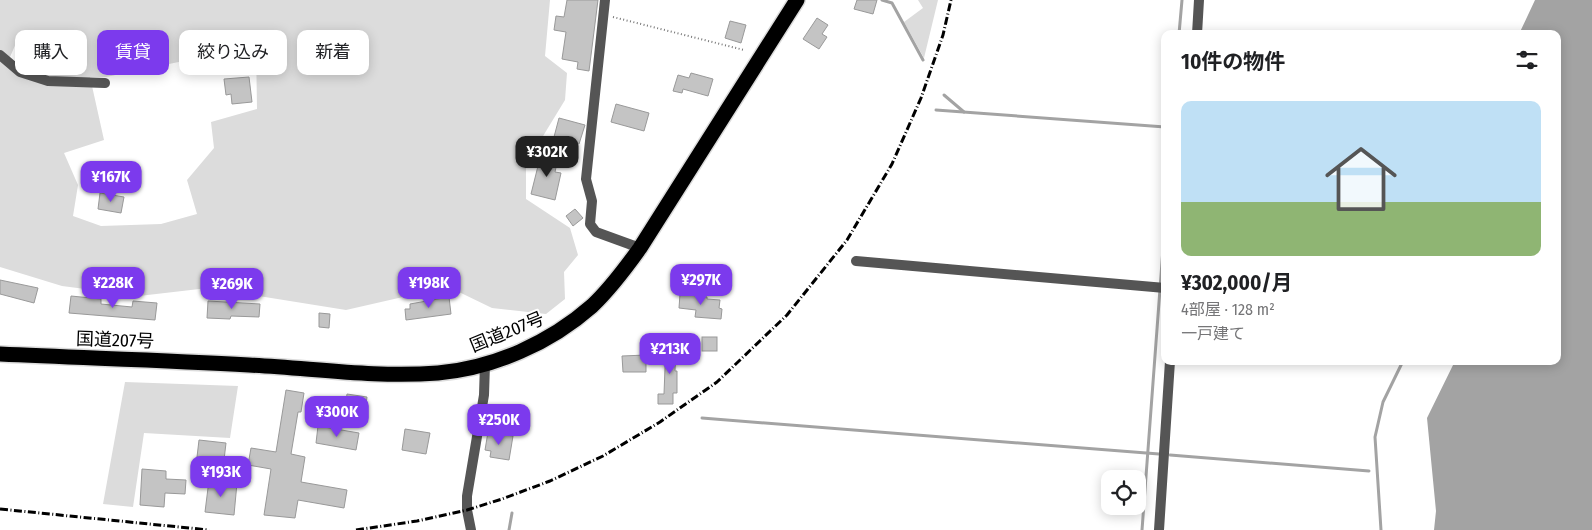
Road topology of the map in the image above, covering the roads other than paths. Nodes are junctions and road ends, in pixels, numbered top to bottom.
1 (605, 0) edge
2 (797, 0) edge
3 (1200, 0) edge
4 (1197, 30) edge
5 (0, 55) edge
6 (105, 83) dead end
7 (640, 248) junction
8 (856, 261) dead end
9 (1161, 288) edge
10 (0, 354) edge
11 (486, 364) junction
12 (1170, 365) edge
13 (471, 530) edge
14 (1159, 530) edge

1 - 7 street
2 - 7 highway, 国道207号
3 - 4 street
5 - 6 street
7 - 11 highway, 国道207号
8 - 9 street
10 - 11 highway, 国道207号
11 - 13 street
12 - 14 street

